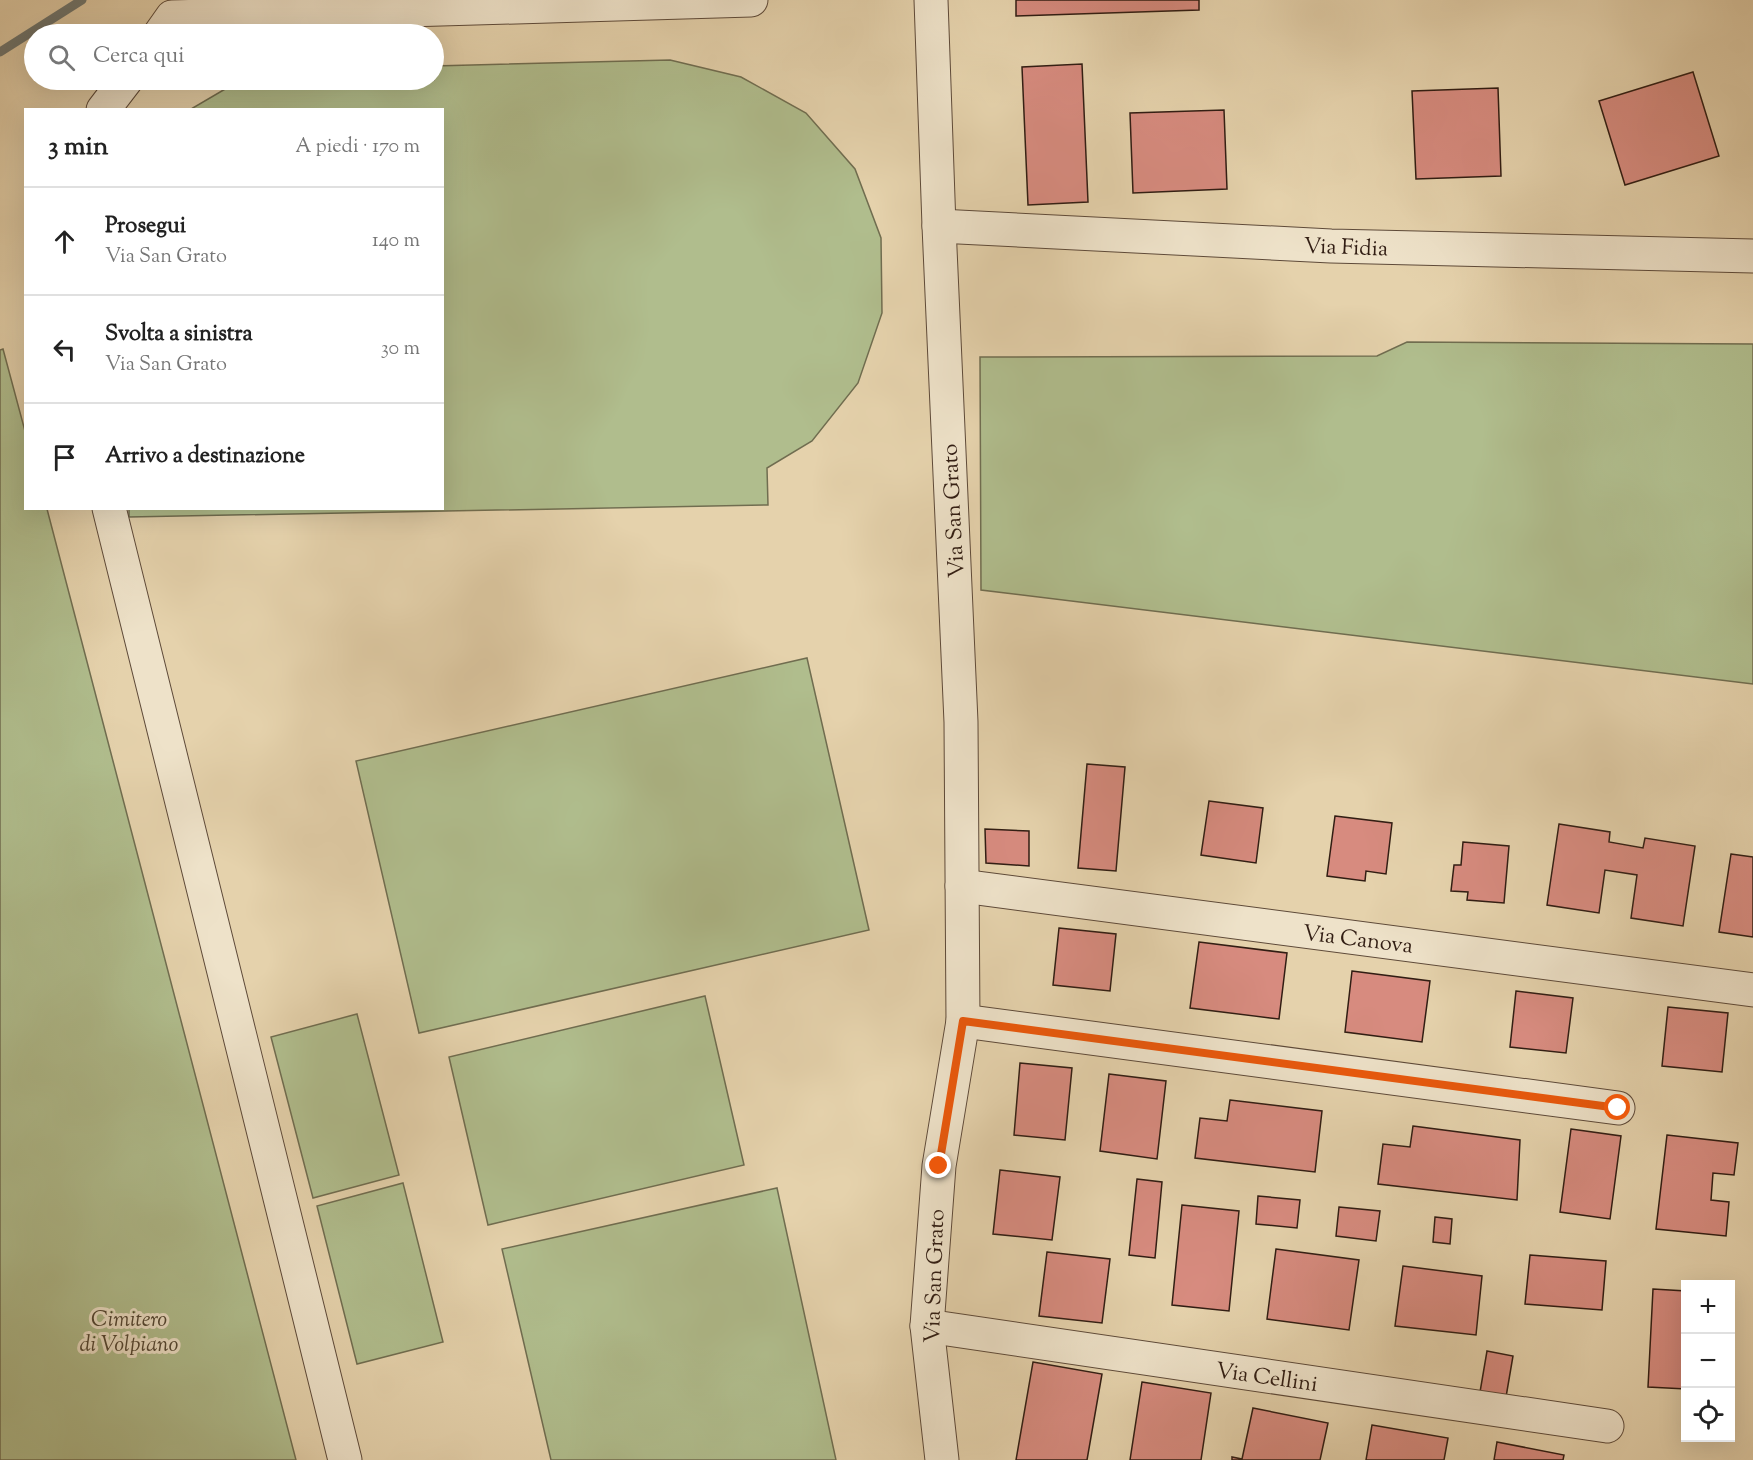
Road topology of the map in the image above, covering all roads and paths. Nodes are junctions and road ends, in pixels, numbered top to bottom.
1 (751, 0) edge
2 (931, 0) edge
3 (164, 17) edge
4 (118, 90) edge
5 (105, 108) edge
6 (939, 226) junction
7 (1753, 256) edge
8 (109, 510) edge
9 (962, 886) junction
10 (1753, 990) edge
11 (963, 1021) junction
12 (1618, 1108) dead end
13 (927, 1326) junction
14 (1607, 1425) dead end
15 (345, 1460) edge
16 (942, 1460) edge

1 - 3 street
2 - 6 street, Via San Grato
4 - 5 street
6 - 7 street, Via Fidia
6 - 9 street, Via San Grato
8 - 15 street
9 - 10 street, Via Canova
9 - 11 street, Via San Grato
11 - 12 street
11 - 13 street, Via San Grato
13 - 14 street, Via Cellini
13 - 16 street, Via San Grato

